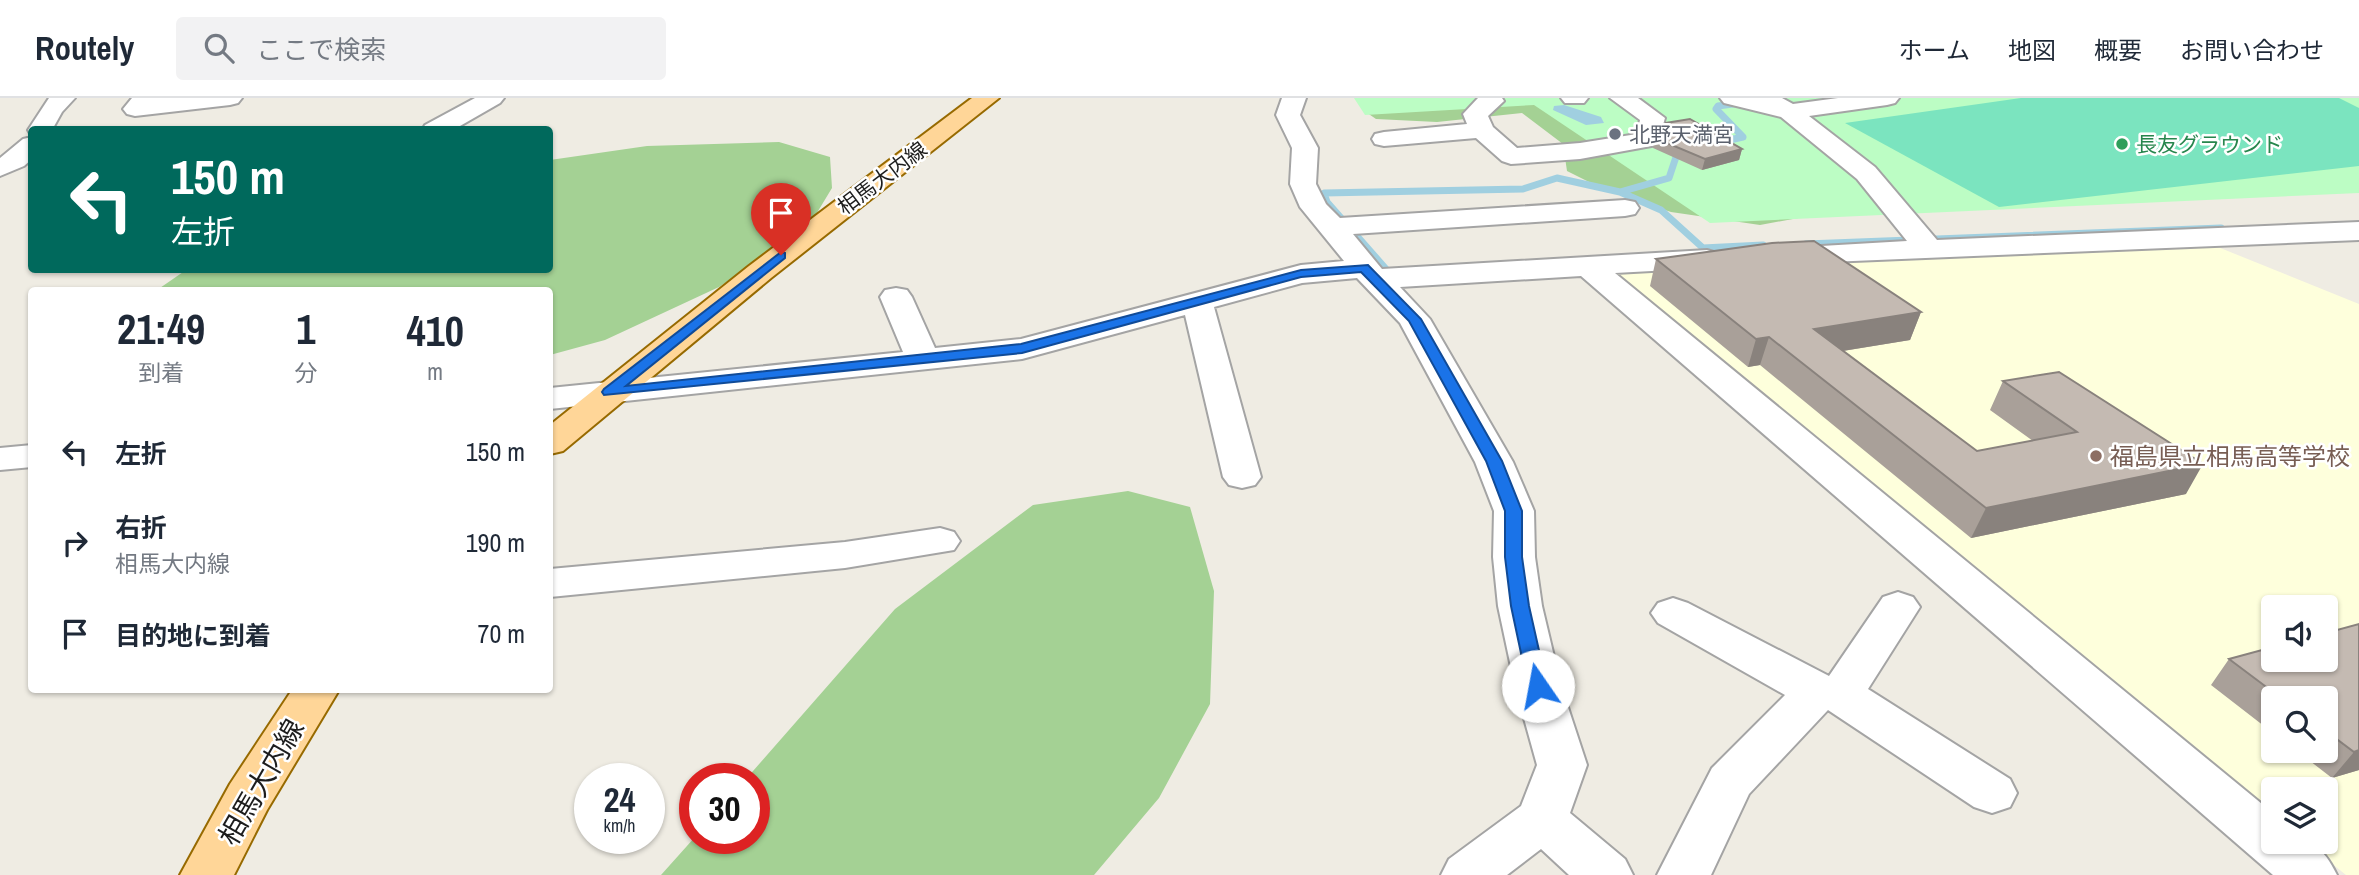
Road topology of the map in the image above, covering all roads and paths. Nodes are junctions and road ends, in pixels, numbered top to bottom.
1 (63, 98) edge
2 (145, 98) edge
3 (230, 98) edge
4 (492, 98) edge
5 (987, 98) edge
6 (1294, 98) edge
7 (1490, 98) edge
8 (1622, 98) edge
9 (1731, 98) edge
10 (1887, 98) edge
11 (1773, 104) edge
12 (42, 126) edge
13 (442, 126) edge
14 (1482, 130) junction
15 (1384, 139) dead end
16 (28, 148) edge
17 (0, 168) edge
18 (28, 178) edge
19 (0, 189) edge
20 (1625, 208) dead end
21 (1333, 227) junction
22 (2359, 231) edge
23 (1500, 244) junction
24 (1928, 248) junction
25 (1588, 266) junction
26 (1369, 274) junction
27 (895, 297) dead end
28 (1197, 301) junction
29 (923, 359) junction
30 (609, 392) junction
31 (553, 399) edge
32 (553, 440) edge
33 (28, 456) edge
34 (0, 459) edge
35 (1242, 477) dead end
36 (940, 541) dead end
37 (553, 583) edge
38 (1898, 607) dead end
39 (1673, 613) dead end
40 (314, 693) edge
41 (1829, 693) junction
42 (1992, 793) dead end
43 (1542, 819) junction
44 (207, 875) edge
45 (1468, 875) edge
46 (1606, 875) edge
47 (1684, 875) edge
48 (2310, 875) edge

1 - 12 street
2 - 3 street
4 - 13 street
5 - 30 main road, 相馬大内線
6 - 21 street
7 - 14 street
8 - 14 street
9 - 11 street
10 - 11 street
11 - 24 street
14 - 15 street
16 - 17 street
18 - 19 street
20 - 23 street
21 - 23 street
21 - 26 street
22 - 24 street
23 - 25 street
23 - 26 street
24 - 25 street
25 - 48 street
26 - 28 street
26 - 43 street
27 - 29 street
28 - 29 street
28 - 35 street
29 - 30 street
30 - 31 street
30 - 32 main road, 相馬大内線
33 - 34 street
36 - 37 street
38 - 41 street
39 - 41 street
40 - 44 main road, 相馬大内線
41 - 42 street
41 - 47 street
43 - 45 street
43 - 46 street

